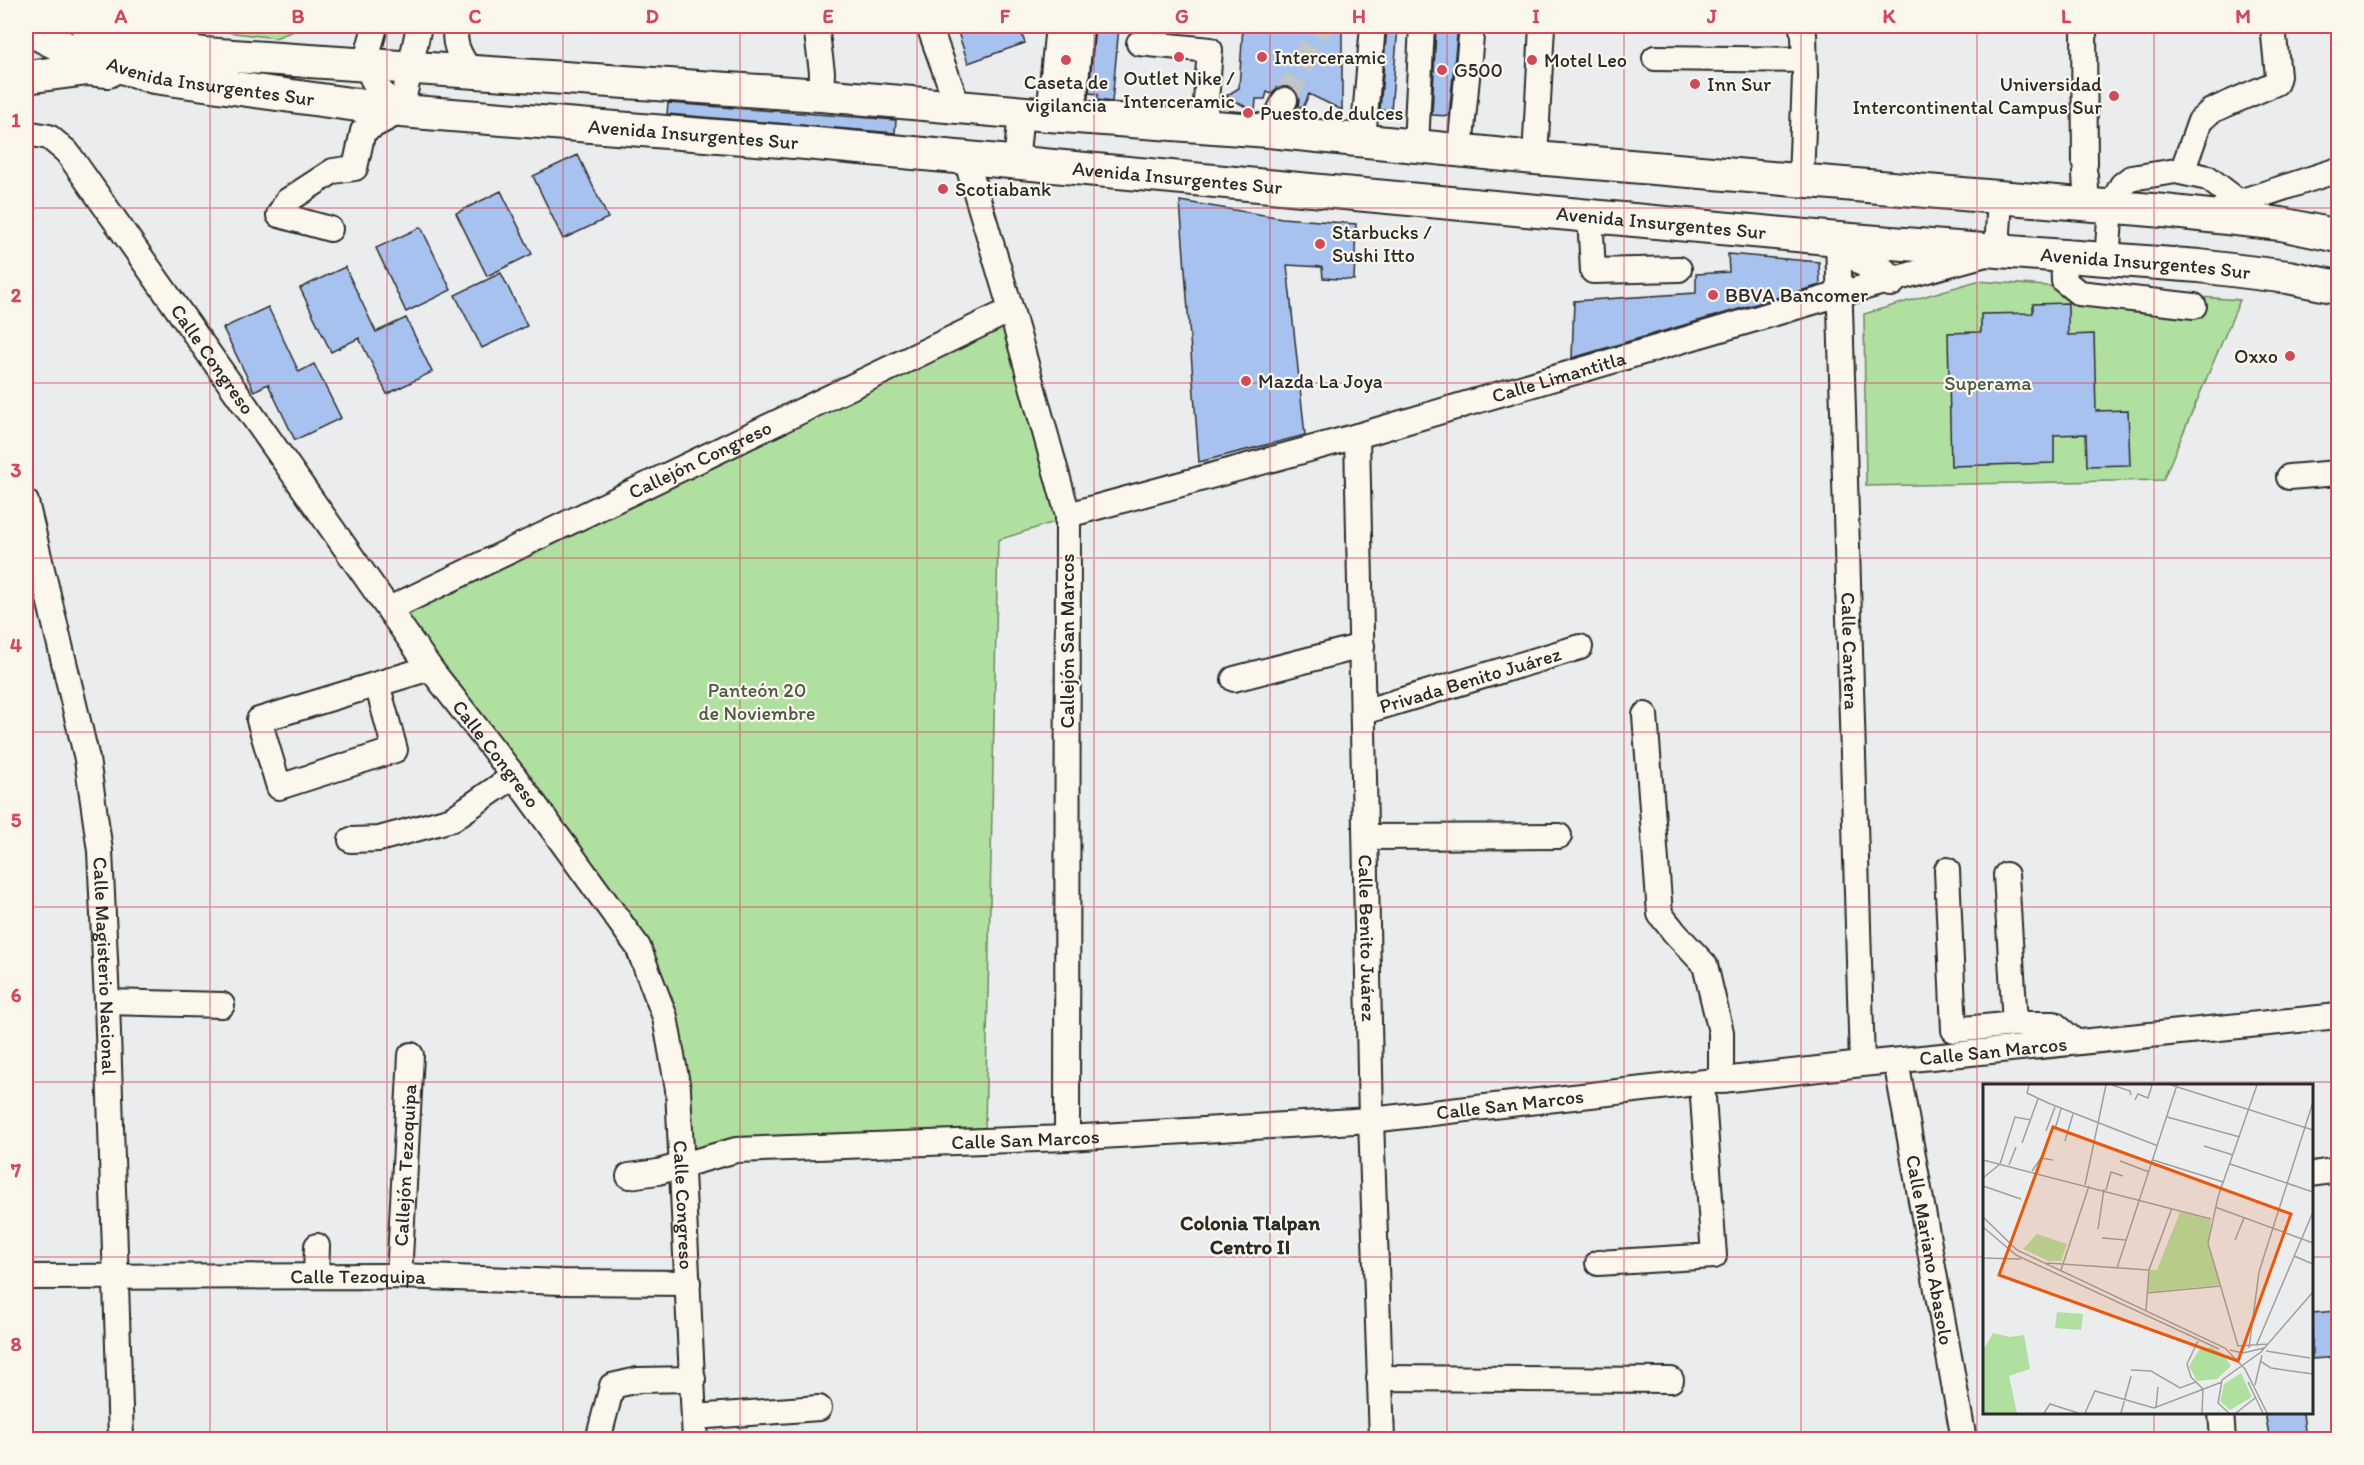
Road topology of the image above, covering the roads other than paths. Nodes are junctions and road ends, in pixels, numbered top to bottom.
1 (87, 26) edge
2 (375, 26) edge
3 (419, 26) edge
4 (457, 26) edge
5 (816, 26) edge
6 (929, 26) edge
7 (1058, 26) edge
8 (1081, 26) edge
9 (1373, 26) edge
10 (1413, 26) edge
11 (1422, 26) edge
12 (1472, 26) edge
13 (1542, 26) edge
14 (1801, 26) edge
15 (2084, 26) edge
16 (2274, 26) edge
17 (26, 28) edge
18 (1139, 43) dead end
19 (1655, 58) dead end
20 (1804, 60) junction
21 (367, 63) junction
22 (410, 66) junction
23 (470, 71) junction
24 (154, 77) junction
25 (26, 78) edge
26 (821, 95) junction
27 (1285, 100) tunnel mouth
28 (958, 107) junction
29 (401, 111) junction
30 (1048, 115) junction
31 (1204, 126) junction
32 (1269, 131) junction
33 (26, 133) edge
34 (1363, 139) junction
35 (1410, 144) junction
36 (1460, 150) junction
37 (1535, 158) junction
38 (966, 159) junction
39 (1016, 163) junction
40 (2338, 170) edge
41 (2182, 172) junction
42 (1801, 180) junction
43 (2092, 187) junction
44 (2000, 197) junction
45 (2239, 202) junction
46 (2202, 215) junction
47 (1590, 216) junction
48 (330, 229) dead end
49 (2338, 236) edge
50 (1838, 239) junction
51 (1996, 251) junction
52 (2063, 256) junction
53 (2107, 260) junction
54 (1679, 269) dead end
55 (1890, 280) junction
56 (2338, 287) edge
57 (1840, 294) junction
58 (2194, 306) dead end
59 (1011, 310) junction
60 (1357, 436) junction
61 (2338, 473) edge
62 (2289, 477) dead end
63 (26, 502) edge
64 (1068, 516) junction
65 (389, 609) junction
66 (1362, 646) junction
67 (1580, 647) dead end
68 (430, 668) junction
69 (1234, 680) dead end
70 (377, 684) junction
71 (1363, 712) junction
72 (1645, 715) dead end
73 (514, 776) junction
74 (1559, 836) dead end
75 (1366, 837) junction
76 (351, 840) dead end
77 (1947, 870) dead end
78 (2006, 875) dead end
79 (107, 1002) junction
80 (222, 1005) dead end
81 (2338, 1016) edge
82 (2015, 1024) junction
83 (2074, 1041) junction
84 (411, 1055) dead end
85 (1896, 1061) junction
86 (1862, 1064) junction
87 (1712, 1082) junction
88 (1371, 1120) junction
89 (1066, 1138) junction
90 (682, 1164) junction
91 (2338, 1170) edge
92 (2313, 1174) edge
93 (629, 1176) dead end
94 (317, 1246) dead end
95 (1598, 1263) dead end
96 (316, 1276) junction
97 (399, 1276) junction
98 (26, 1277) edge
99 (117, 1278) junction
100 (688, 1282) junction
101 (1379, 1378) junction
102 (693, 1379) junction
103 (1671, 1380) dead end
104 (819, 1408) dead end
105 (2221, 1414) edge
106 (695, 1428) edge
107 (121, 1440) edge
108 (598, 1440) edge
109 (1382, 1440) edge
110 (1964, 1440) edge
111 (2223, 1440) edge

1 - 21 main road, Avenida Insurgentes Sur
2 - 21 street
3 - 22 street
4 - 23 street
5 - 26 street
6 - 28 street
7 - 30 street
8 - 30 street
9 - 34 street
10 - 35 street
11 - 35 street
12 - 36 street
13 - 37 street
14 - 20 street
15 - 43 street
16 - 41 street
17 - 24 main road, Avenida Insurgentes Sur
18 - 31 street
19 - 20 street
20 - 42 street
21 - 22 main road, Avenida Insurgentes Sur
21 - 29 street
22 - 23 main road, Avenida Insurgentes Sur
22 - 29 street
23 - 26 main road, Avenida Insurgentes Sur
24 - 25 main road
24 - 29 main road, Avenida Insurgentes Sur
26 - 28 main road, Avenida Insurgentes Sur
27 - 32 street
28 - 30 main road, Avenida Insurgentes Sur
29 - 38 main road, Avenida Insurgentes Sur
29 - 48 street
30 - 31 main road, Avenida Insurgentes Sur
30 - 39 street
31 - 32 main road, Avenida Insurgentes Sur
32 - 34 main road, Avenida Insurgentes Sur
33 - 65 street, Calle Congreso
34 - 35 main road, Avenida Insurgentes Sur
35 - 36 main road, Avenida Insurgentes Sur
36 - 37 main road, Avenida Insurgentes Sur
37 - 42 main road, Avenida Insurgentes Sur
38 - 39 main road, Avenida Insurgentes Sur
38 - 59 street, Callejón San Marcos
39 - 47 main road, Avenida Insurgentes Sur
40 - 45 street
41 - 43 street
41 - 45 street
42 - 44 main road, Avenida Insurgentes Sur
43 - 44 main road, Avenida Insurgentes Sur
43 - 46 main road, Avenida Insurgentes Sur
43 - 53 street
44 - 51 street
45 - 46 street
46 - 49 main road, Avenida Insurgentes Sur
47 - 50 main road, Avenida Insurgentes Sur
47 - 54 street
50 - 51 main road, Avenida Insurgentes Sur
50 - 55 main road
50 - 57 street, Calle Cantera
51 - 52 main road, Avenida Insurgentes Sur
51 - 55 street, Calle Limantitla
52 - 53 main road, Avenida Insurgentes Sur
52 - 58 street
53 - 56 main road, Avenida Insurgentes Sur
55 - 57 street, Calle Limantitla
57 - 60 street, Calle Limantitla
57 - 86 street, Calle Cantera
59 - 64 street, Callejón San Marcos
59 - 65 street, Callejón Congreso
60 - 64 street, Calle Limantitla
60 - 66 street, Calle Benito Juárez
61 - 62 street
63 - 79 street, Calle Magisterio Nacional
64 - 89 street, Callejón San Marcos
65 - 68 street, Calle Congreso
66 - 69 street
66 - 71 street, Calle Benito Juárez
67 - 71 street, Privada Benito Juárez
68 - 70 street
68 - 73 street, Calle Congreso
70 - 70 street
71 - 75 street, Calle Benito Juárez
72 - 87 street
73 - 76 street
73 - 90 street, Calle Congreso
74 - 75 street
75 - 88 street, Calle Benito Juárez
77 - 82 street
78 - 82 street
79 - 80 street
79 - 99 street, Calle Magisterio Nacional
81 - 83 street, Calle San Marcos
82 - 83 street
83 - 85 street, Calle San Marcos
84 - 97 street, Callejón Tezoquipa
85 - 86 street, Calle San Marcos
85 - 110 street, Calle Mariano Abasolo
86 - 87 street, Calle San Marcos
87 - 88 street, Calle San Marcos
87 - 95 street
88 - 89 street, Calle San Marcos
88 - 101 street, Calle Benito Juárez
89 - 90 street, Calle San Marcos
90 - 93 street, Calle San Marcos
90 - 100 street, Calle Congreso
91 - 92 street
94 - 96 street
96 - 97 street, Calle Tezoquipa
96 - 99 street, Calle Tezoquipa
97 - 100 street, Calle Tezoquipa
98 - 99 street, Calle Tezoquipa
99 - 107 street, Calle Magisterio Nacional
100 - 102 street, Calle Congreso
101 - 103 street
101 - 109 street, Calle Benito Juárez
102 - 106 street, Calle Congreso
102 - 108 street
104 - 106 street
105 - 111 street

